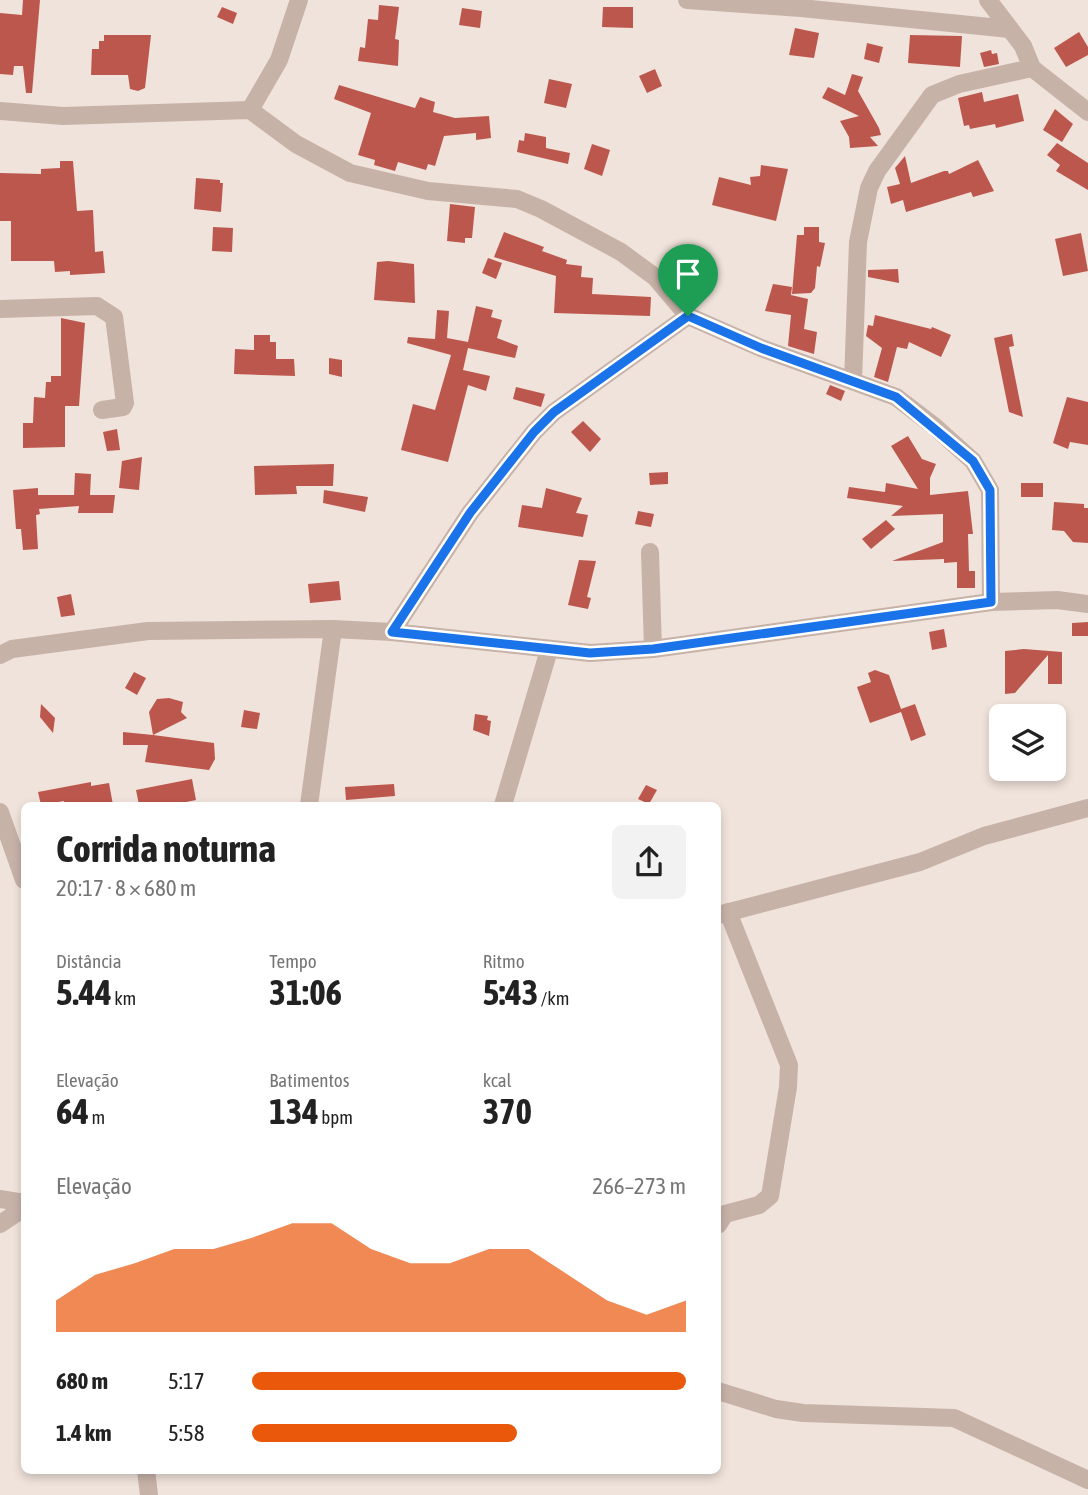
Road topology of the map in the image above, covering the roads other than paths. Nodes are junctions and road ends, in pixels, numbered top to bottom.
1 (299, 0) edge
2 (687, 0) edge
3 (988, 0) edge
4 (1010, 29) junction
5 (1032, 68) junction
6 (250, 110) junction
7 (0, 111) edge
8 (1088, 112) edge
9 (0, 309) edge
10 (688, 316) junction
11 (853, 381) junction
12 (102, 410) dead end
13 (650, 552) dead end
14 (991, 602) junction
15 (1088, 604) edge
16 (333, 629) junction
17 (392, 632) junction
18 (653, 649) junction
19 (549, 650) junction
20 (0, 655) edge
21 (309, 802) edge
22 (504, 802) edge
23 (1088, 808) edge
24 (0, 812) edge
25 (21, 872) edge
26 (723, 913) edge
27 (0, 1199) edge
28 (21, 1205) edge
29 (21, 1208) edge
30 (721, 1220) edge
31 (0, 1224) edge
32 (721, 1392) edge
33 (146, 1474) edge
34 (1088, 1480) edge
35 (149, 1495) edge

1 - 6 street
2 - 4 street
3 - 4 street
4 - 5 street
5 - 8 street
5 - 11 street
6 - 7 street
6 - 10 street
9 - 12 street
10 - 11 street
10 - 17 street
11 - 14 street
13 - 18 street
14 - 15 street
14 - 18 street
16 - 17 street
16 - 20 street
16 - 21 street
17 - 19 street
18 - 19 street
19 - 22 street
23 - 26 street
24 - 25 street
26 - 30 street
27 - 28 street
29 - 31 street
32 - 34 street
33 - 35 street

